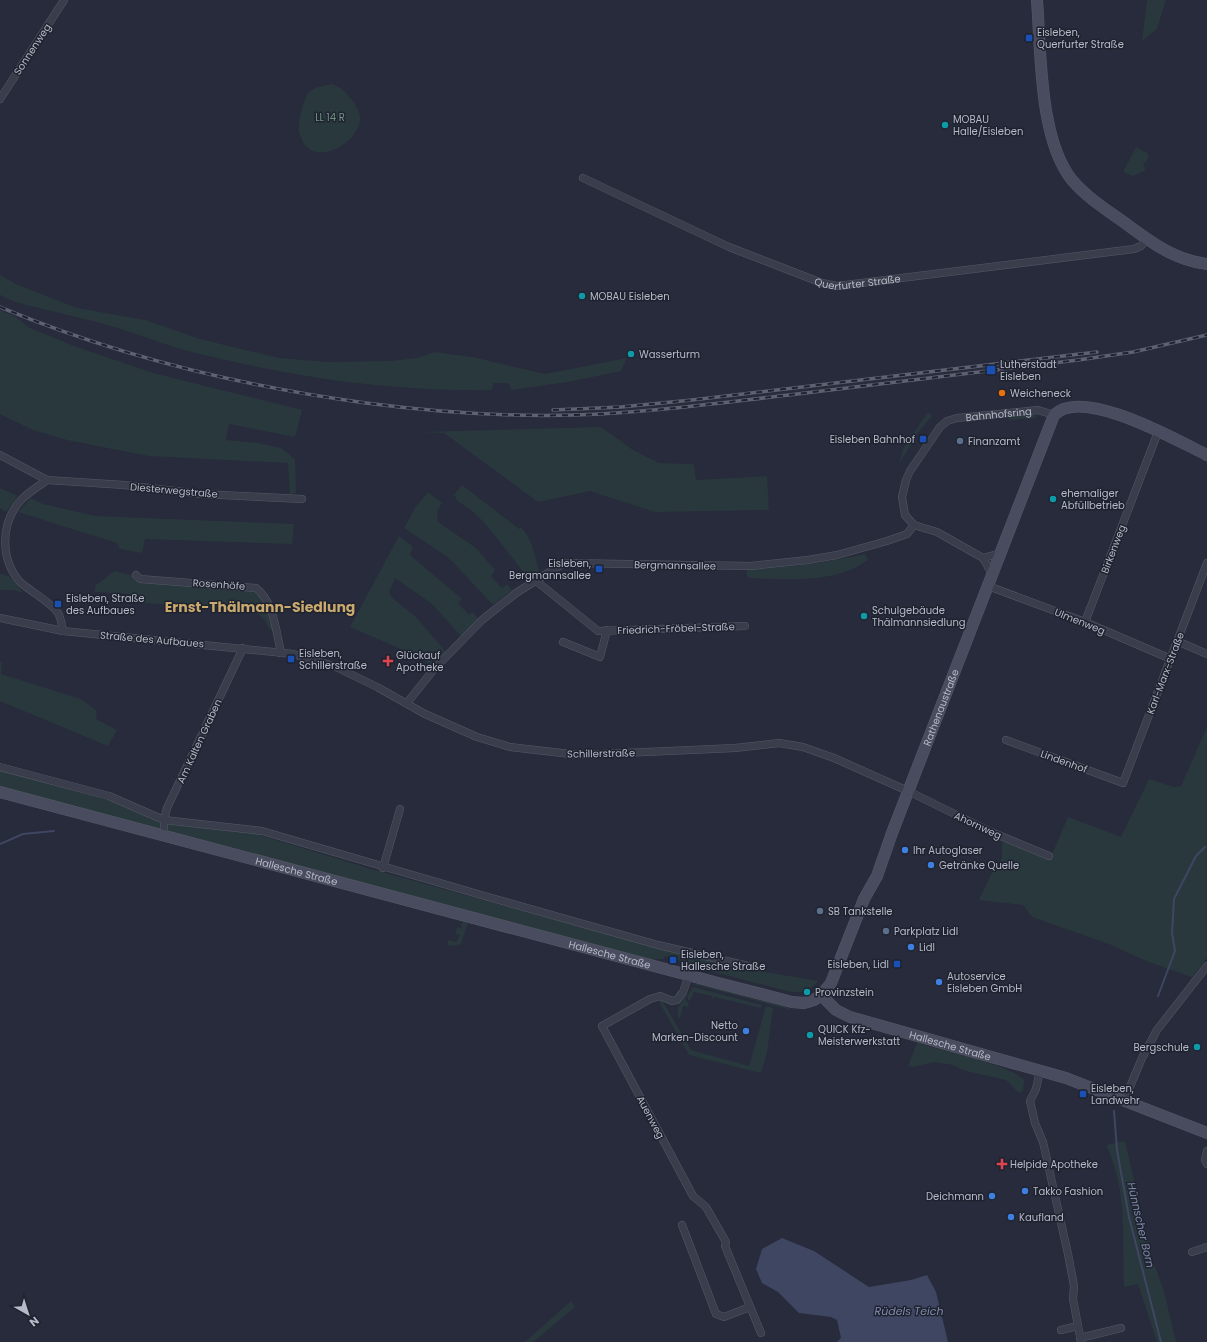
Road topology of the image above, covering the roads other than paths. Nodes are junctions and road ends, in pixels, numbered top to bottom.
1 (64, 0) edge
2 (1038, 0) edge
3 (0, 99) edge
4 (583, 178) dead end
5 (1147, 239) junction
6 (1207, 264) edge
7 (1054, 415) junction
8 (1158, 432) junction
9 (0, 455) edge
10 (1207, 455) edge
11 (47, 480) junction
12 (302, 499) dead end
13 (914, 525) junction
14 (1, 544) edge
15 (1000, 553) junction
16 (983, 558) junction
17 (1207, 563) edge
18 (992, 574) junction
19 (136, 575) dead end
20 (535, 580) junction
21 (988, 586) junction
22 (0, 618) edge
23 (1085, 622) junction
24 (744, 626) dead end
25 (607, 630) junction
26 (63, 631) junction
27 (563, 642) dead end
28 (1177, 642) junction
29 (243, 648) junction
30 (281, 653) junction
31 (1207, 654) edge
32 (304, 657) joint
33 (1171, 659) junction
34 (407, 703) junction
35 (1006, 740) dead end
36 (0, 767) edge
37 (1123, 783) joint
38 (908, 791) junction
39 (0, 792) edge
40 (400, 809) dead end
41 (164, 820) junction
42 (164, 836) junction
43 (1049, 856) dead end
44 (383, 868) junction
45 (748, 966) dead end
46 (1207, 966) edge
47 (689, 975) junction
48 (821, 995) junction
49 (1040, 1070) junction
50 (1125, 1097) junction
51 (1207, 1133) edge
52 (1207, 1151) edge
53 (1207, 1164) edge
54 (682, 1225) dead end
55 (1207, 1247) edge
56 (1192, 1252) dead end
57 (750, 1307) junction
58 (1078, 1326) junction
59 (1121, 1328) dead end
60 (1061, 1330) dead end
61 (761, 1333) dead end
62 (1081, 1340) edge

1 - 3 street, Sonnenweg
2 - 5 main road
4 - 5 street, Querfurter Straße
5 - 6 main road
7 - 8 main road
7 - 13 street, Bahnhofsring
7 - 15 main road, Rathenaustraße
8 - 10 main road
8 - 23 street, Birkenweg
9 - 11 street, Diesterwegstraße
11 - 12 street, Diesterwegstraße
11 - 14 street
13 - 16 street
13 - 20 street, Bergmannsallee
14 - 26 street
15 - 16 street
15 - 18 main road, Rathenaustraße
16 - 18 street
17 - 28 street, Karl-Marx-Straße
18 - 21 main road, Rathenaustraße
19 - 30 street, Rosenhöfe
20 - 25 street, Friedrich-Fröbel-Straße
20 - 34 street, Bergmannsallee
21 - 23 street, Ulmenweg
21 - 38 main road, Rathenaustraße
22 - 26 street, Straße des Aufbaues
23 - 33 street, Ulmenweg
24 - 25 street, Friedrich-Fröbel-Straße
25 - 27 street, Friedrich-Fröbel-Straße
26 - 29 street, Straße des Aufbaues
28 - 31 street
28 - 33 street, Karl-Marx-Straße
29 - 30 street, Straße des Aufbaues
29 - 41 street, Am Kalten Graben
30 - 32 street, Straße des Aufbaues
32 - 34 street, Schillerstraße
33 - 37 street, Karl-Marx-Straße
34 - 38 street, Schillerstraße
35 - 37 street, Lindenhof
36 - 41 street
38 - 43 street, Ahornweg
38 - 48 main road, Rathenaustraße
39 - 42 main road, Hallesche Straße
40 - 44 street
41 - 42 street, Am Kalten Graben
41 - 44 street
42 - 47 main road, Hallesche Straße
44 - 45 street
46 - 50 street
47 - 48 main road, Hallesche Straße
47 - 57 street, Auenweg
48 - 49 main road, Hallesche Straße
49 - 50 main road, Hallesche Straße
49 - 58 street
50 - 51 main road, Hallesche Straße
52 - 53 street
54 - 57 street
55 - 56 street
57 - 61 street, Auenweg
58 - 60 street
58 - 62 street
59 - 62 street

